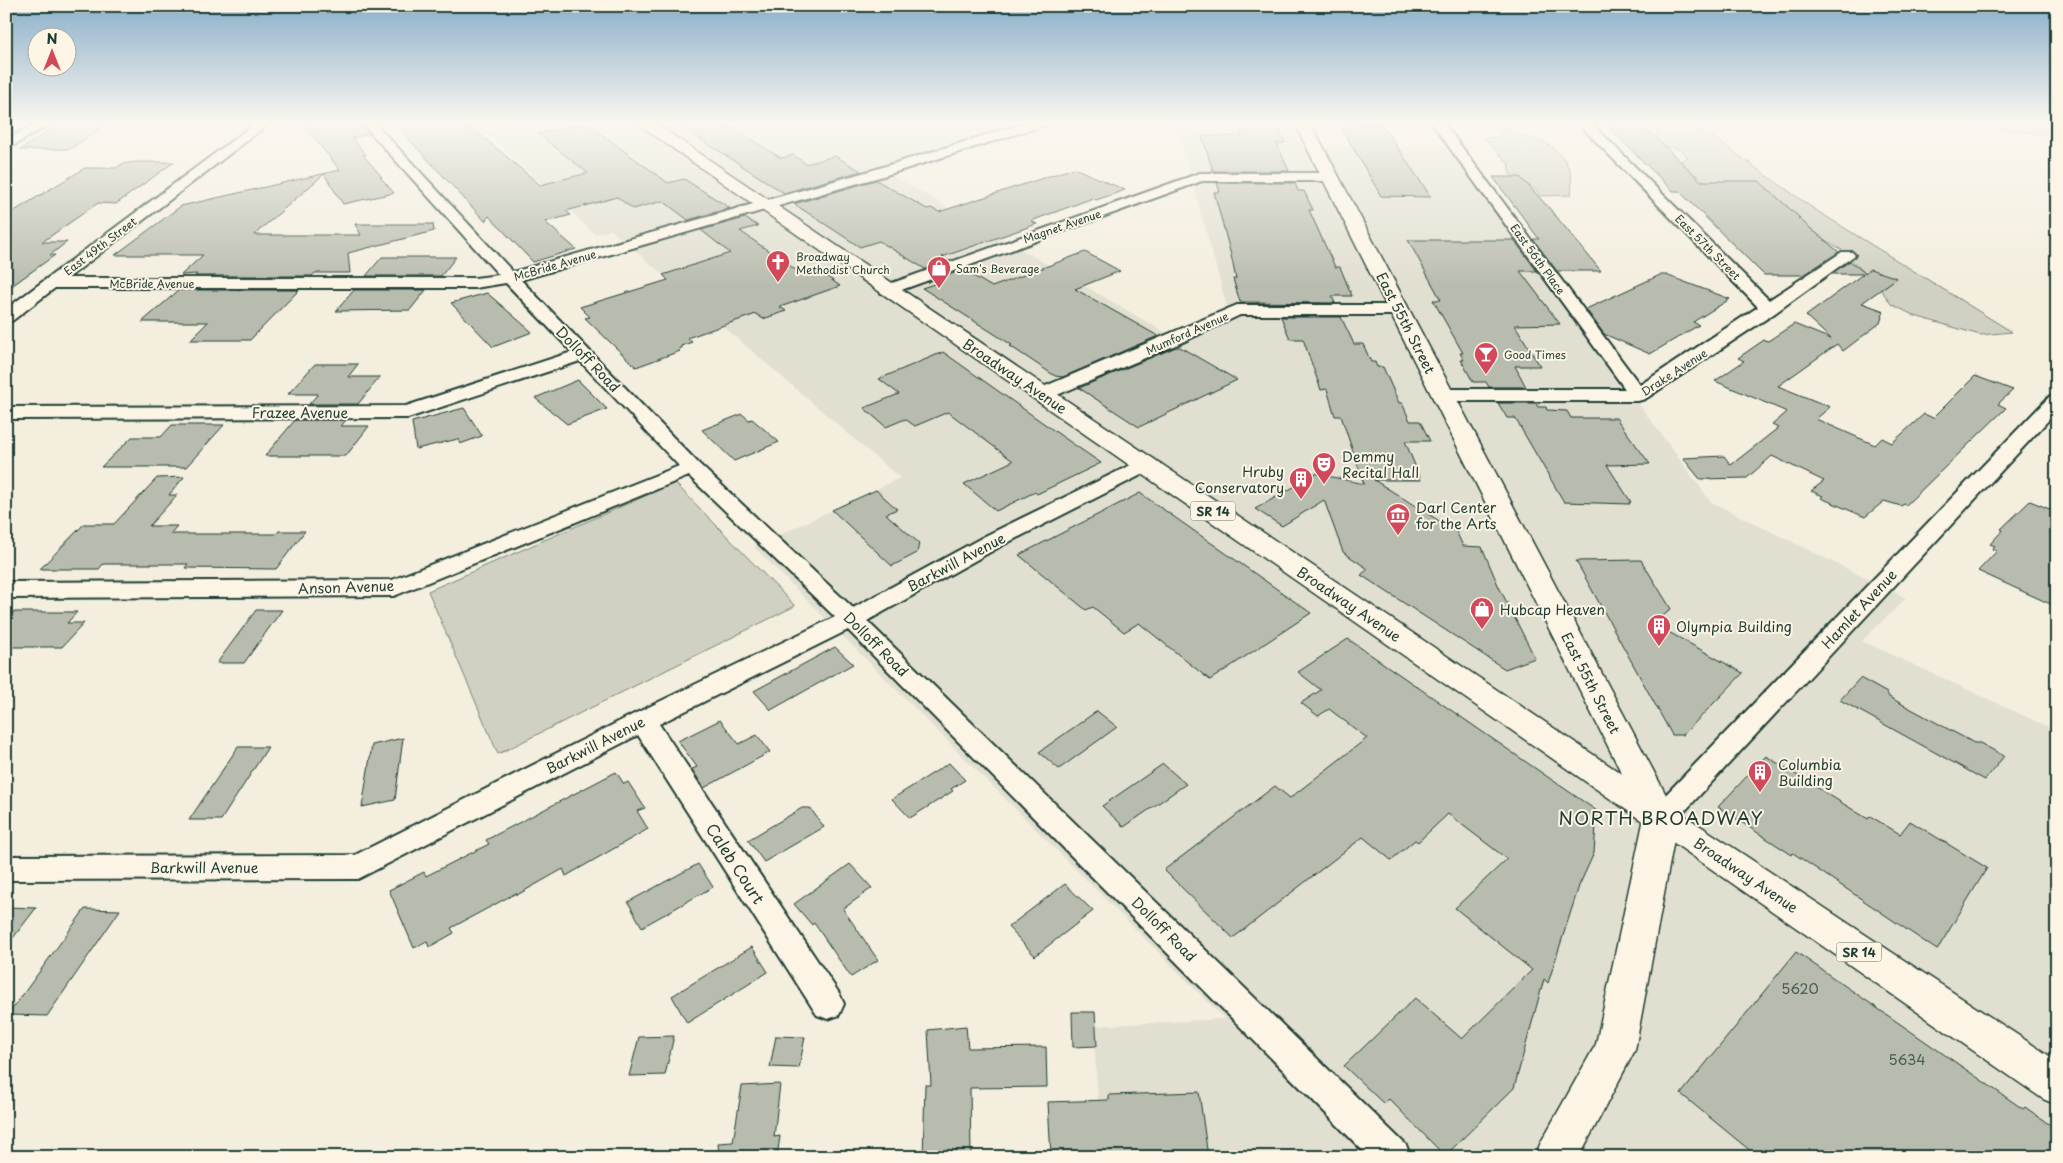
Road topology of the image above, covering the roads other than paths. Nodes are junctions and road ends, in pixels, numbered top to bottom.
1 (193, 176) edge
2 (417, 176) edge
3 (723, 176) edge
4 (866, 176) edge
5 (1477, 176) edge
6 (1637, 176) edge
7 (1330, 178) joint
8 (765, 205) junction
9 (1847, 255) dead end
10 (510, 278) junction
11 (51, 283) junction
12 (887, 290) junction
13 (1769, 309) junction
14 (1399, 310) junction
15 (6, 317) edge
16 (584, 354) junction
17 (1043, 394) junction
18 (1443, 395) junction
19 (1638, 395) junction
20 (2057, 400) edge
21 (6, 413) edge
22 (1146, 465) junction
23 (692, 468) junction
24 (6, 590) edge
25 (851, 619) junction
26 (643, 721) junction
27 (1661, 818) junction
28 (6, 868) edge
29 (828, 1004) dead end
30 (2057, 1085) edge
31 (1394, 1157) edge
32 (1556, 1157) edge

1 - 11 street, East 49th Street
2 - 10 street, Dolloff Road
3 - 8 main road, Broadway Avenue / SR 14
4 - 8 street, McBride Avenue
5 - 19 street, East 56th Place
6 - 13 street, East 57th Street
7 - 12 street, Magnet Avenue
7 - 14 main road, East 55th Street
8 - 10 street, McBride Avenue
8 - 12 main road, Broadway Avenue / SR 14
9 - 13 street, Drake Avenue
10 - 11 street, McBride Avenue
10 - 16 street, Dolloff Road
11 - 15 street, East 49th Street
12 - 17 main road, Broadway Avenue / SR 14
13 - 19 street, Drake Avenue
14 - 17 street, Mumford Avenue
14 - 18 main road, East 55th Street
16 - 21 street, Frazee Avenue
16 - 23 street, Dolloff Road
17 - 22 main road, Broadway Avenue / SR 14
18 - 19 street, Drake Avenue
18 - 27 main road, East 55th Street
20 - 27 street, Hamlet Avenue
22 - 25 street, Barkwill Avenue
22 - 27 main road, Broadway Avenue / SR 14
23 - 24 street, Anson Avenue
23 - 25 street, Dolloff Road
25 - 26 street, Barkwill Avenue
25 - 31 street, Dolloff Road
26 - 28 street, Barkwill Avenue
26 - 29 street, Caleb Court
27 - 30 main road, Broadway Avenue / SR 14
27 - 32 main road

